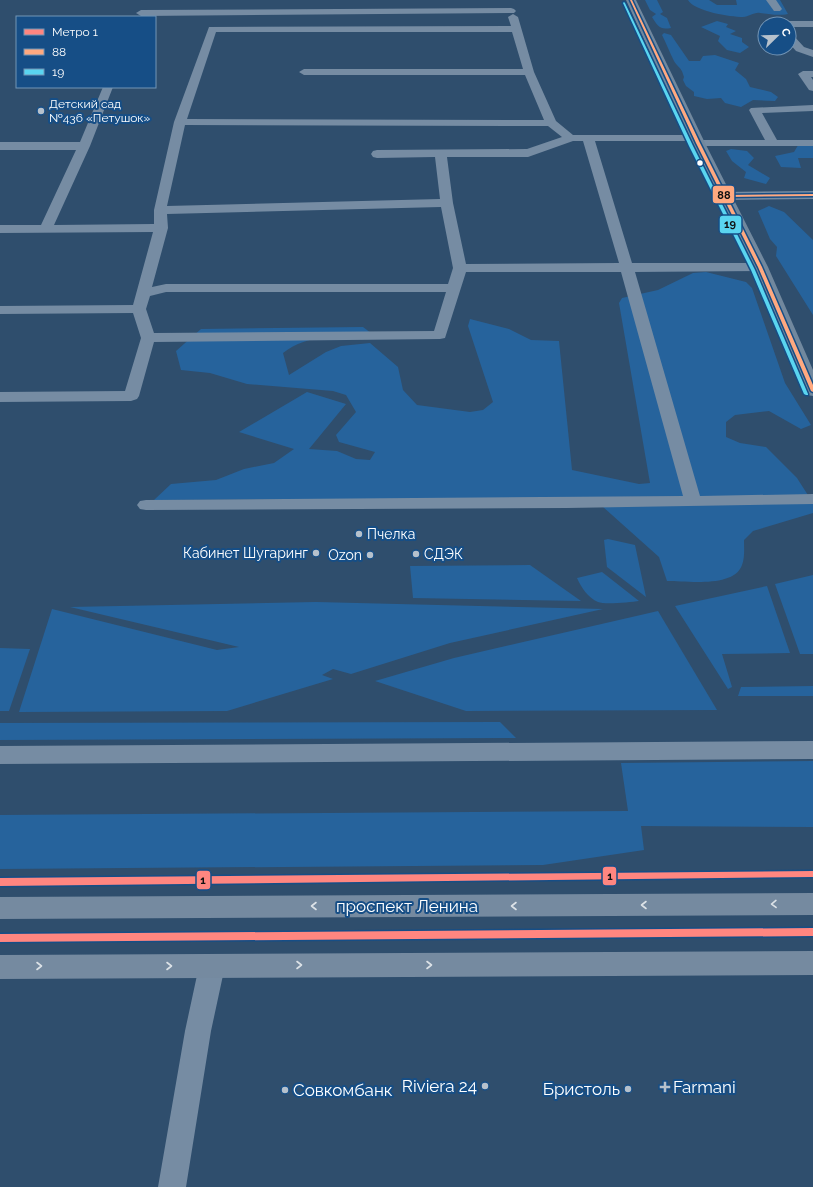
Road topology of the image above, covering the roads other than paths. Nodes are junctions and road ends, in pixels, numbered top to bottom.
1 (497, 0) edge
2 (631, 0) edge
3 (771, 0) edge
4 (777, 9) dead end
5 (511, 11) junction
6 (141, 12) edge
7 (226, 13) junction
8 (797, 24) edge
9 (813, 24) edge
10 (222, 29) junction
11 (517, 29) junction
12 (797, 46) edge
13 (813, 54) edge
14 (304, 72) dead end
15 (529, 72) junction
16 (813, 74) edge
17 (108, 88) edge
18 (813, 88) edge
19 (813, 108) edge
20 (180, 122) junction
21 (551, 123) junction
22 (570, 138) junction
23 (588, 138) junction
24 (697, 140) junction
25 (813, 142) edge
26 (773, 143) junction
27 (0, 146) edge
28 (84, 146) junction
29 (377, 154) dead end
30 (441, 154) junction
31 (813, 195) edge
32 (725, 196) junction
33 (447, 203) junction
34 (160, 210) junction
35 (46, 228) junction
36 (161, 228) junction
37 (0, 229) edge
38 (760, 267) junction
39 (460, 268) junction
40 (627, 268) junction
41 (454, 288) junction
42 (142, 294) junction
43 (139, 309) junction
44 (0, 310) edge
45 (148, 338) junction
46 (813, 391) edge
47 (0, 397) edge
48 (813, 499) edge
49 (693, 501) junction
50 (146, 505) dead end
51 (813, 750) edge
52 (0, 755) edge
53 (813, 904) edge
54 (0, 908) edge
55 (813, 963) edge
56 (212, 966) junction
57 (0, 967) edge
58 (172, 1187) edge

1 - 5 lane
2 - 24 street
3 - 4 lane
5 - 7 lane
5 - 11 lane
6 - 7 lane
7 - 10 lane
8 - 9 lane
10 - 11 lane
10 - 20 lane
11 - 15 lane
12 - 13 lane
14 - 15 lane
15 - 21 lane
16 - 18 lane
17 - 28 lane
19 - 26 lane
20 - 21 lane
20 - 34 lane
21 - 22 lane
22 - 23 lane
22 - 30 lane
23 - 24 lane
23 - 40 lane
24 - 26 lane
24 - 32 street
25 - 26 lane
27 - 28 lane
28 - 35 lane
29 - 30 lane
30 - 33 lane
31 - 32 street
32 - 38 street
33 - 34 lane
33 - 39 lane
34 - 36 lane
35 - 36 lane
35 - 37 lane
36 - 42 lane
38 - 40 lane
38 - 46 street
39 - 40 lane
39 - 41 lane
40 - 49 lane
41 - 42 lane
41 - 45 lane
42 - 43 lane
43 - 44 lane
43 - 45 lane
45 - 47 lane
48 - 49 lane
49 - 50 lane
51 - 52 street
53 -> 54 main road, проспект Ленина
56 -> 55 main road
57 -> 56 main road
56 - 58 lane

